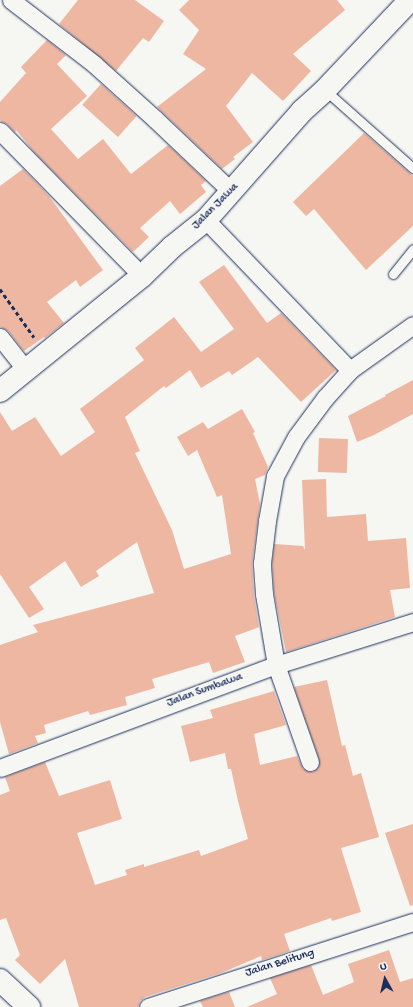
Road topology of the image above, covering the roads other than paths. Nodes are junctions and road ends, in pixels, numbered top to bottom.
1 (11, 0) edge
2 (410, 0) edge
3 (325, 90) junction
4 (0, 131) edge
5 (413, 168) edge
6 (232, 192) junction
7 (206, 220) junction
8 (413, 249) edge
9 (393, 274) dead end
10 (142, 276) junction
11 (413, 325) edge
12 (0, 336) edge
13 (26, 370) junction
14 (350, 370) junction
15 (0, 391) edge
16 (413, 622) edge
17 (276, 665) junction
18 (310, 762) dead end
19 (0, 768) edge
20 (413, 922) edge
21 (0, 980) edge
22 (29, 1007) edge
23 (148, 1007) edge

1 - 6 street
2 - 3 street, Jalan Jawa
3 - 5 lane
3 - 6 street, Jalan Jawa
4 - 10 street
6 - 7 street, Jalan Jawa
7 - 10 street, Jalan Jawa
7 - 14 street
8 - 9 lane
10 - 13 street, Jalan Jawa
11 - 14 street
12 - 13 street
13 - 15 street, Jalan Jawa
14 - 17 street
16 - 17 street, Jalan Sumbawa
17 - 18 street
17 - 19 street, Jalan Sumbawa
20 - 23 street, Jalan Belitung
21 - 22 street

